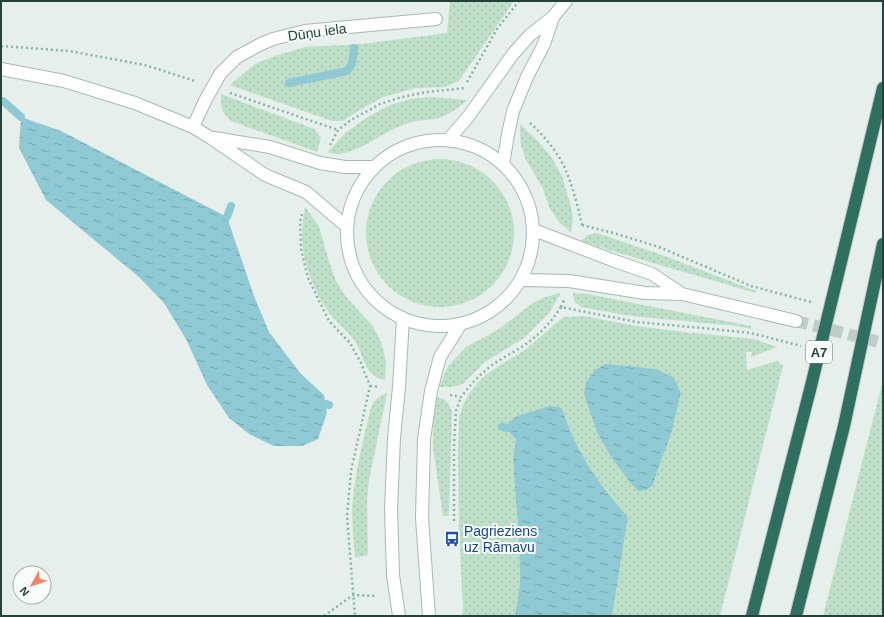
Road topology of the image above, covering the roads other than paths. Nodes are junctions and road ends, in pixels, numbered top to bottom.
1 (566, 1) edge
2 (553, 18) junction
3 (436, 19) dead end
4 (1, 69) edge
5 (883, 88) edge
6 (193, 127) junction
7 (211, 138) junction
8 (448, 140) junction
9 (503, 165) junction
10 (373, 166) junction
11 (346, 226) junction
12 (534, 230) junction
13 (883, 247) edge
14 (524, 280) junction
15 (682, 294) junction
16 (403, 318) junction
17 (796, 321) tunnel mouth
18 (460, 325) junction
19 (399, 616) edge
20 (429, 616) edge
21 (752, 616) edge
22 (796, 616) edge

1 - 2 main road
2 - 8 main road
2 - 9 main road
3 - 6 main road, Dūņu iela
4 - 6 main road
5 - 21 highway, A7
6 - 7 main road
7 - 10 main road
7 - 11 main road
8 - 9 main road
8 - 10 main road
9 - 12 main road
10 - 11 main road
11 - 16 main road
12 - 14 main road
12 - 15 main road
13 - 22 highway
14 - 15 main road
14 - 18 main road
15 - 17 main road
16 - 18 main road
16 - 19 main road
18 - 20 main road

